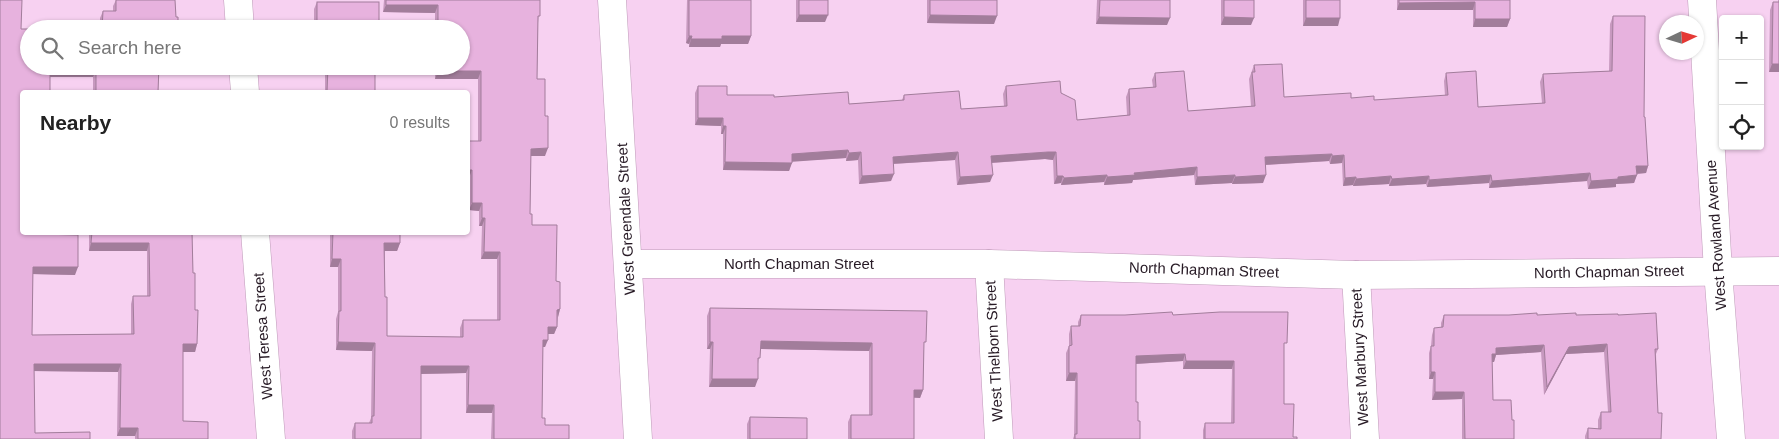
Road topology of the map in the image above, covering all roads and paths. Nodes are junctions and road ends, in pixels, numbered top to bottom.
1 (238, 0) edge
2 (612, 0) edge
3 (1702, 0) edge
4 (239, 20) edge
5 (244, 75) edge
6 (245, 90) edge
7 (256, 235) edge
8 (629, 264) junction
9 (989, 264) junction
10 (1718, 271) junction
11 (1779, 271) edge
12 (1356, 275) junction
13 (271, 439) edge
14 (638, 439) edge
15 (999, 439) edge
16 (1365, 439) edge
17 (1731, 439) edge

1 - 4 street
2 - 8 street, West Greendale Street
3 - 10 street, West Rowland Avenue
5 - 6 street
7 - 13 street, West Teresa Street
8 - 9 street, North Chapman Street
8 - 14 street, West Greendale Street
9 - 12 street, North Chapman Street
9 - 15 street, West Thelborn Street
10 - 11 street, North Chapman Street
10 - 12 street, North Chapman Street
10 - 17 street, West Rowland Avenue
12 - 16 street, West Marbury Street

